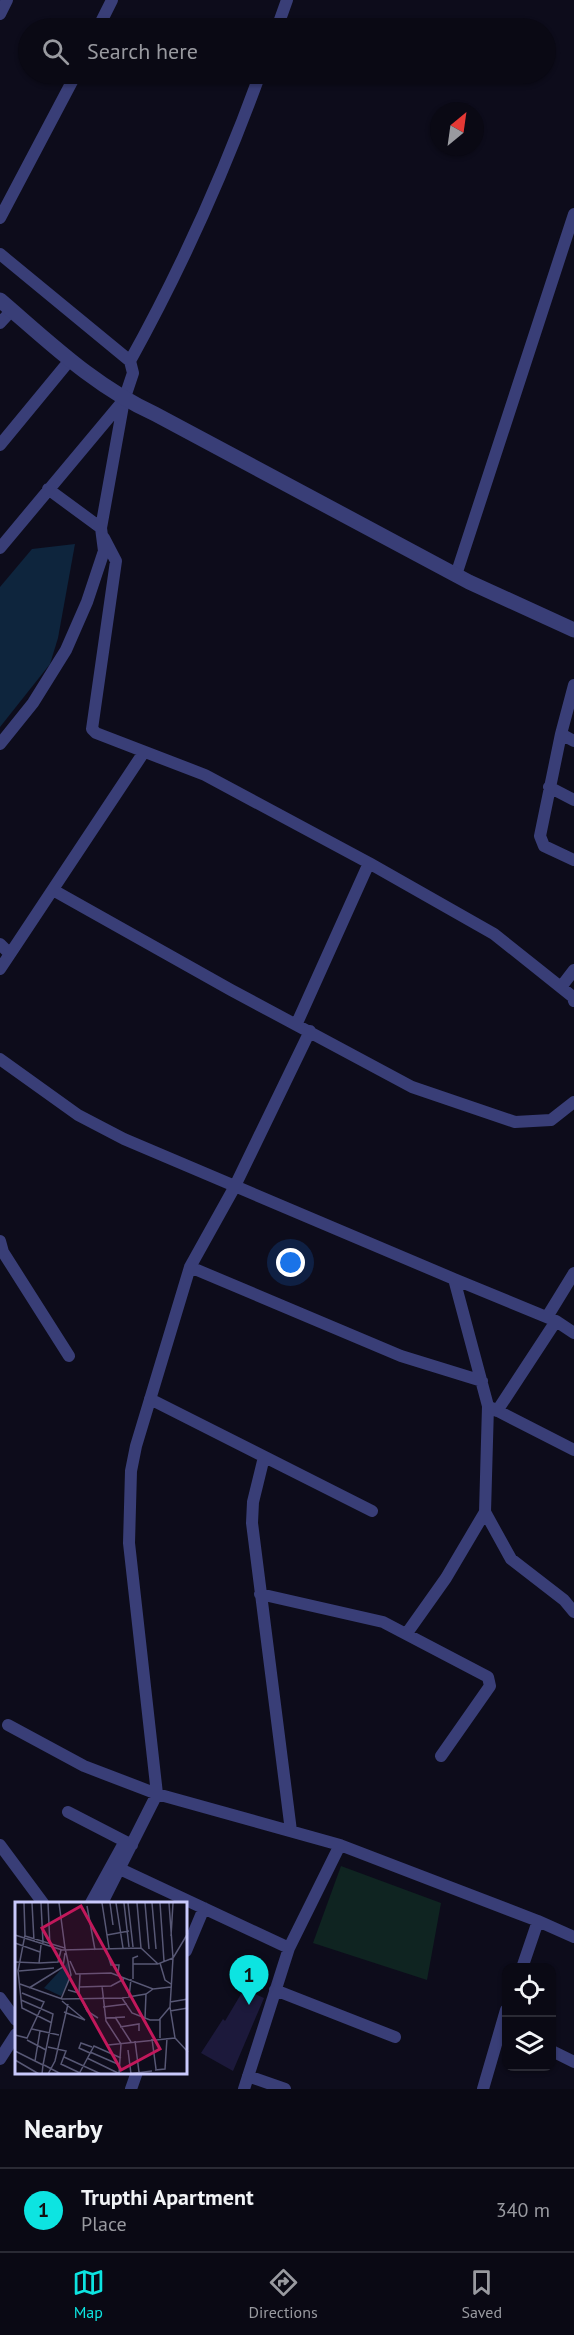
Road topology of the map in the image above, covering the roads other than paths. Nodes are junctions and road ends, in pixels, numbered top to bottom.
1 (7, 0) edge
2 (112, 0) edge
3 (287, 0) edge
4 (0, 14) edge
5 (103, 18) edge
6 (281, 18) edge
7 (71, 84) edge
8 (256, 84) edge
9 (574, 214) edge
10 (0, 218) edge
11 (0, 254) edge
12 (6, 305) edge
13 (0, 323) edge
14 (70, 360) junction
15 (130, 361) junction
16 (124, 400) junction
17 (0, 445) edge
18 (48, 489) junction
19 (103, 533) junction
20 (0, 548) edge
21 (456, 575) junction
22 (574, 630) edge
23 (574, 685) edge
24 (561, 734) junction
25 (574, 741) edge
26 (0, 744) edge
27 (144, 752) junction
28 (549, 787) junction
29 (574, 800) edge
30 (574, 860) edge
31 (369, 863) junction
32 (53, 890) junction
33 (0, 944) edge
34 (10, 954) junction
35 (0, 969) edge
36 (574, 970) edge
37 (561, 987) junction
38 (574, 1001) edge
39 (297, 1023) junction
40 (310, 1031) junction
41 (0, 1059) edge
42 (574, 1102) edge
43 (234, 1188) junction
44 (0, 1241) edge
45 (190, 1267) junction
46 (574, 1273) edge
47 (454, 1280) junction
48 (552, 1319) junction
49 (574, 1334) edge
50 (69, 1356) dead end
51 (482, 1381) junction
52 (150, 1399) junction
53 (493, 1408) junction
54 (574, 1450) edge
55 (264, 1457) junction
56 (372, 1511) dead end
57 (485, 1512) junction
58 (260, 1594) junction
59 (574, 1612) edge
60 (406, 1633) junction
61 (8, 1725) dead end
62 (441, 1756) dead end
63 (157, 1794) junction
64 (68, 1812) dead end
65 (291, 1831) junction
66 (128, 1844) junction
67 (0, 1845) edge
68 (340, 1845) junction
69 (120, 1869) junction
70 (42, 1902) edge
71 (92, 1902) edge
72 (103, 1902) edge
73 (204, 1908) junction
74 (538, 1921) junction
75 (574, 1937) edge
76 (188, 1946) edge
77 (289, 1948) junction
78 (524, 1963) edge
79 (276, 1989) junction
80 (0, 1998) edge
81 (15, 2019) edge
82 (502, 2033) edge
83 (15, 2036) edge
84 (395, 2037) dead end
85 (556, 2053) edge
86 (0, 2058) edge
87 (574, 2062) edge
88 (137, 2074) edge
89 (248, 2076) junction
90 (130, 2089) edge
91 (244, 2089) edge
92 (285, 2089) edge
93 (483, 2089) edge

1 - 4 street
2 - 5 street
3 - 6 street
7 - 10 street
8 - 15 street
9 - 21 street
11 - 15 street
12 - 13 street
12 - 14 street
14 - 16 street
14 - 17 street
15 - 16 street
16 - 18 street
16 - 19 street
16 - 21 street
18 - 19 street
18 - 20 street
19 - 26 street
19 - 27 street
21 - 22 street
23 - 24 street
24 - 25 street
24 - 28 street
27 - 31 street
27 - 32 street
28 - 29 street
28 - 30 street
31 - 37 street
31 - 39 street
32 - 34 street
32 - 39 street
33 - 34 street
34 - 35 street
36 - 37 street
37 - 38 street
39 - 40 street
40 - 42 street
40 - 43 street
41 - 43 street
43 - 45 street
43 - 47 street
44 - 50 street
45 - 51 street
45 - 52 street
46 - 48 street
47 - 48 street
47 - 51 street
48 - 49 street
48 - 53 street
51 - 53 street
52 - 55 street
52 - 63 street
53 - 54 street
53 - 57 street
55 - 56 street
55 - 58 street
57 - 59 street
57 - 60 street
58 - 60 street
58 - 65 street
60 - 62 street
61 - 63 street
63 - 65 street
63 - 66 street
64 - 66 street
65 - 68 street
66 - 69 street
66 - 71 street
67 - 70 street
68 - 74 street
68 - 77 street
69 - 72 street
69 - 73 street
73 - 76 street
73 - 77 street
74 - 75 street
74 - 78 street
77 - 79 street
79 - 84 street
79 - 89 street
80 - 81 street
82 - 93 street
83 - 86 street
85 - 87 street
88 - 90 street
89 - 91 street
89 - 92 street

